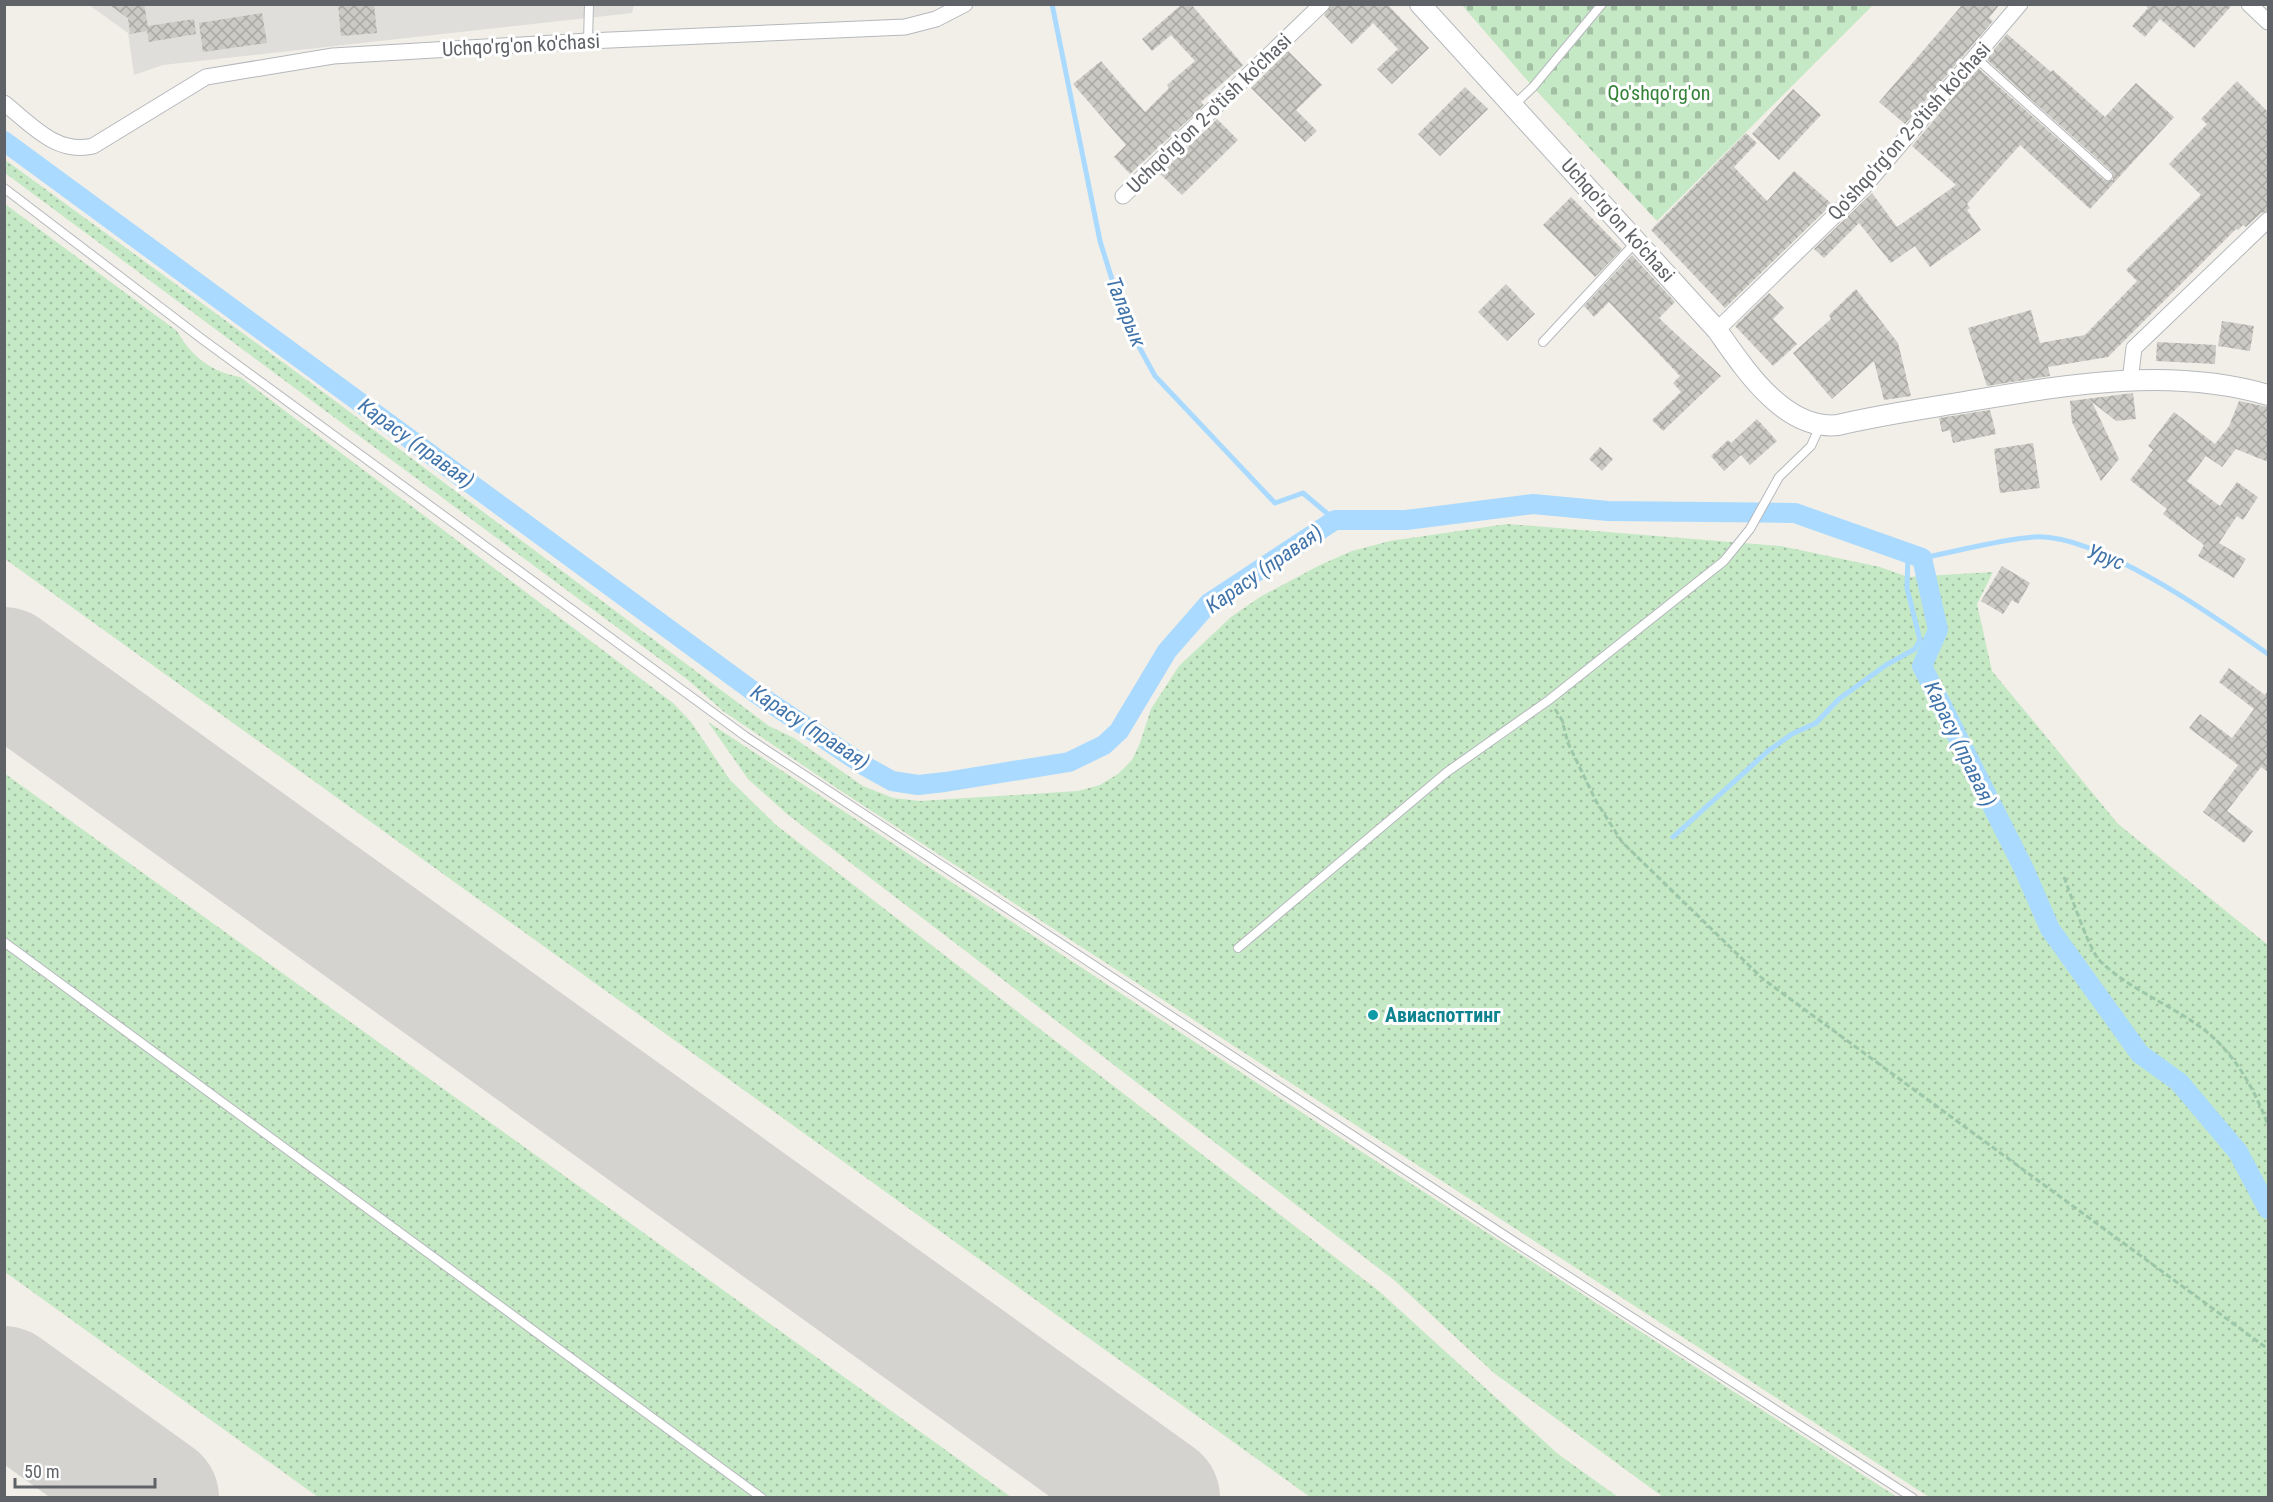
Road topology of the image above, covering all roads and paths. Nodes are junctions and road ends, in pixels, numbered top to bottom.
1 (589, 4) edge
2 (964, 4) edge
3 (1322, 4) edge
4 (1420, 4) edge
5 (1602, 4) edge
6 (2020, 4) edge
7 (2249, 4) edge
8 (2268, 22) edge
9 (588, 41) junction
10 (1975, 57) junction
11 (4, 103) edge
12 (1514, 105) junction
13 (2108, 177) dead end
14 (4, 188) edge
15 (1123, 196) dead end
16 (2268, 220) edge
17 (1637, 240) junction
18 (1717, 330) junction
19 (1543, 342) dead end
20 (2130, 381) junction
21 (2268, 395) edge
22 (1820, 426) junction
23 (1549, 700) junction
24 (2064, 877) dead end
25 (4, 942) edge
26 (1238, 948) dead end
27 (2268, 1125) edge
28 (2268, 1349) edge
29 (762, 1497) edge
30 (1913, 1497) edge

1 - 9 lane
2 - 9 street, Uchqo'rg'on ko'chasi
3 - 15 street, Uchqo'rg'on 2-o'tish ko'chasi
4 - 12 street, Uchqo'rg'on ko'chasi
5 - 12 lane
6 - 10 street, Qo'shqo'rg'on 2-o'tish ko'chasi
7 - 8 street
9 - 11 street, Uchqo'rg'on ko'chasi
10 - 13 lane
10 - 18 street, Qo'shqo'rg'on 2-o'tish ko'chasi
12 - 17 street, Uchqo'rg'on ko'chasi
14 - 30 lane
16 - 20 street
17 - 18 street, Uchqo'rg'on ko'chasi
17 - 19 lane
18 - 22 street, Uchqo'rg'on ko'chasi
20 - 21 street
20 - 22 street
22 - 23 lane
23 - 26 lane
23 - 28 path
24 - 27 path
25 - 29 lane

